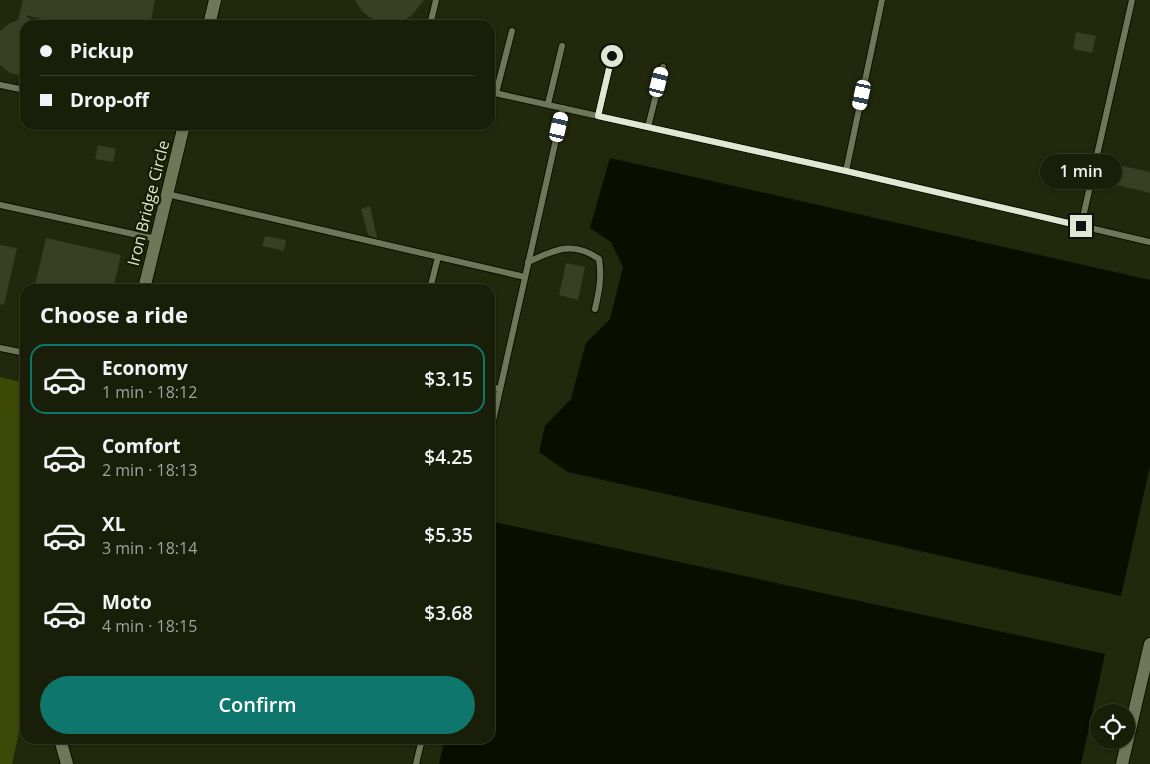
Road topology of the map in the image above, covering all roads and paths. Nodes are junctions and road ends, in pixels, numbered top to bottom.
1 (214, 0) edge
2 (436, 0) edge
3 (882, 0) edge
4 (1132, 0) edge
5 (210, 20) edge
6 (431, 20) edge
7 (512, 30) dead end
8 (562, 46) dead end
9 (612, 56) dead end
10 (663, 67) dead end
11 (0, 85) edge
12 (495, 85) edge
13 (20, 89) edge
14 (495, 92) edge
15 (548, 104) junction
16 (563, 108) junction
17 (598, 116) junction
18 (648, 127) junction
19 (183, 130) edge
20 (846, 171) junction
21 (168, 194) junction
22 (0, 205) edge
23 (1081, 226) junction
24 (156, 239) junction
25 (1150, 242) edge
26 (438, 257) junction
27 (528, 262) junction
28 (525, 277) junction
29 (145, 284) edge
30 (431, 284) edge
31 (595, 310) dead end
32 (0, 348) edge
33 (20, 352) edge
34 (495, 388) edge
35 (500, 389) junction
36 (495, 412) edge
37 (1150, 644) edge
38 (61, 744) edge
39 (421, 744) edge
40 (67, 764) edge
41 (416, 764) edge
42 (1122, 764) edge

1 - 5 street
2 - 6 lane
3 - 20 lane
4 - 23 lane
7 - 12 lane
8 - 15 lane
9 - 17 lane
10 - 18 lane
11 - 13 lane
14 - 15 lane
15 - 16 lane
16 - 17 lane
16 - 27 lane
17 - 18 lane
18 - 20 lane
19 - 21 street, Iron Bridge Circle
20 - 23 lane
21 - 24 street, Iron Bridge Circle
21 - 26 lane
22 - 24 lane
23 - 25 lane
24 - 29 street, Iron Bridge Circle
26 - 28 lane
26 - 30 lane
27 - 28 lane
27 - 31 lane
28 - 35 lane
32 - 33 lane
34 - 35 lane
35 - 36 lane
37 - 42 street
38 - 40 street
39 - 41 lane

